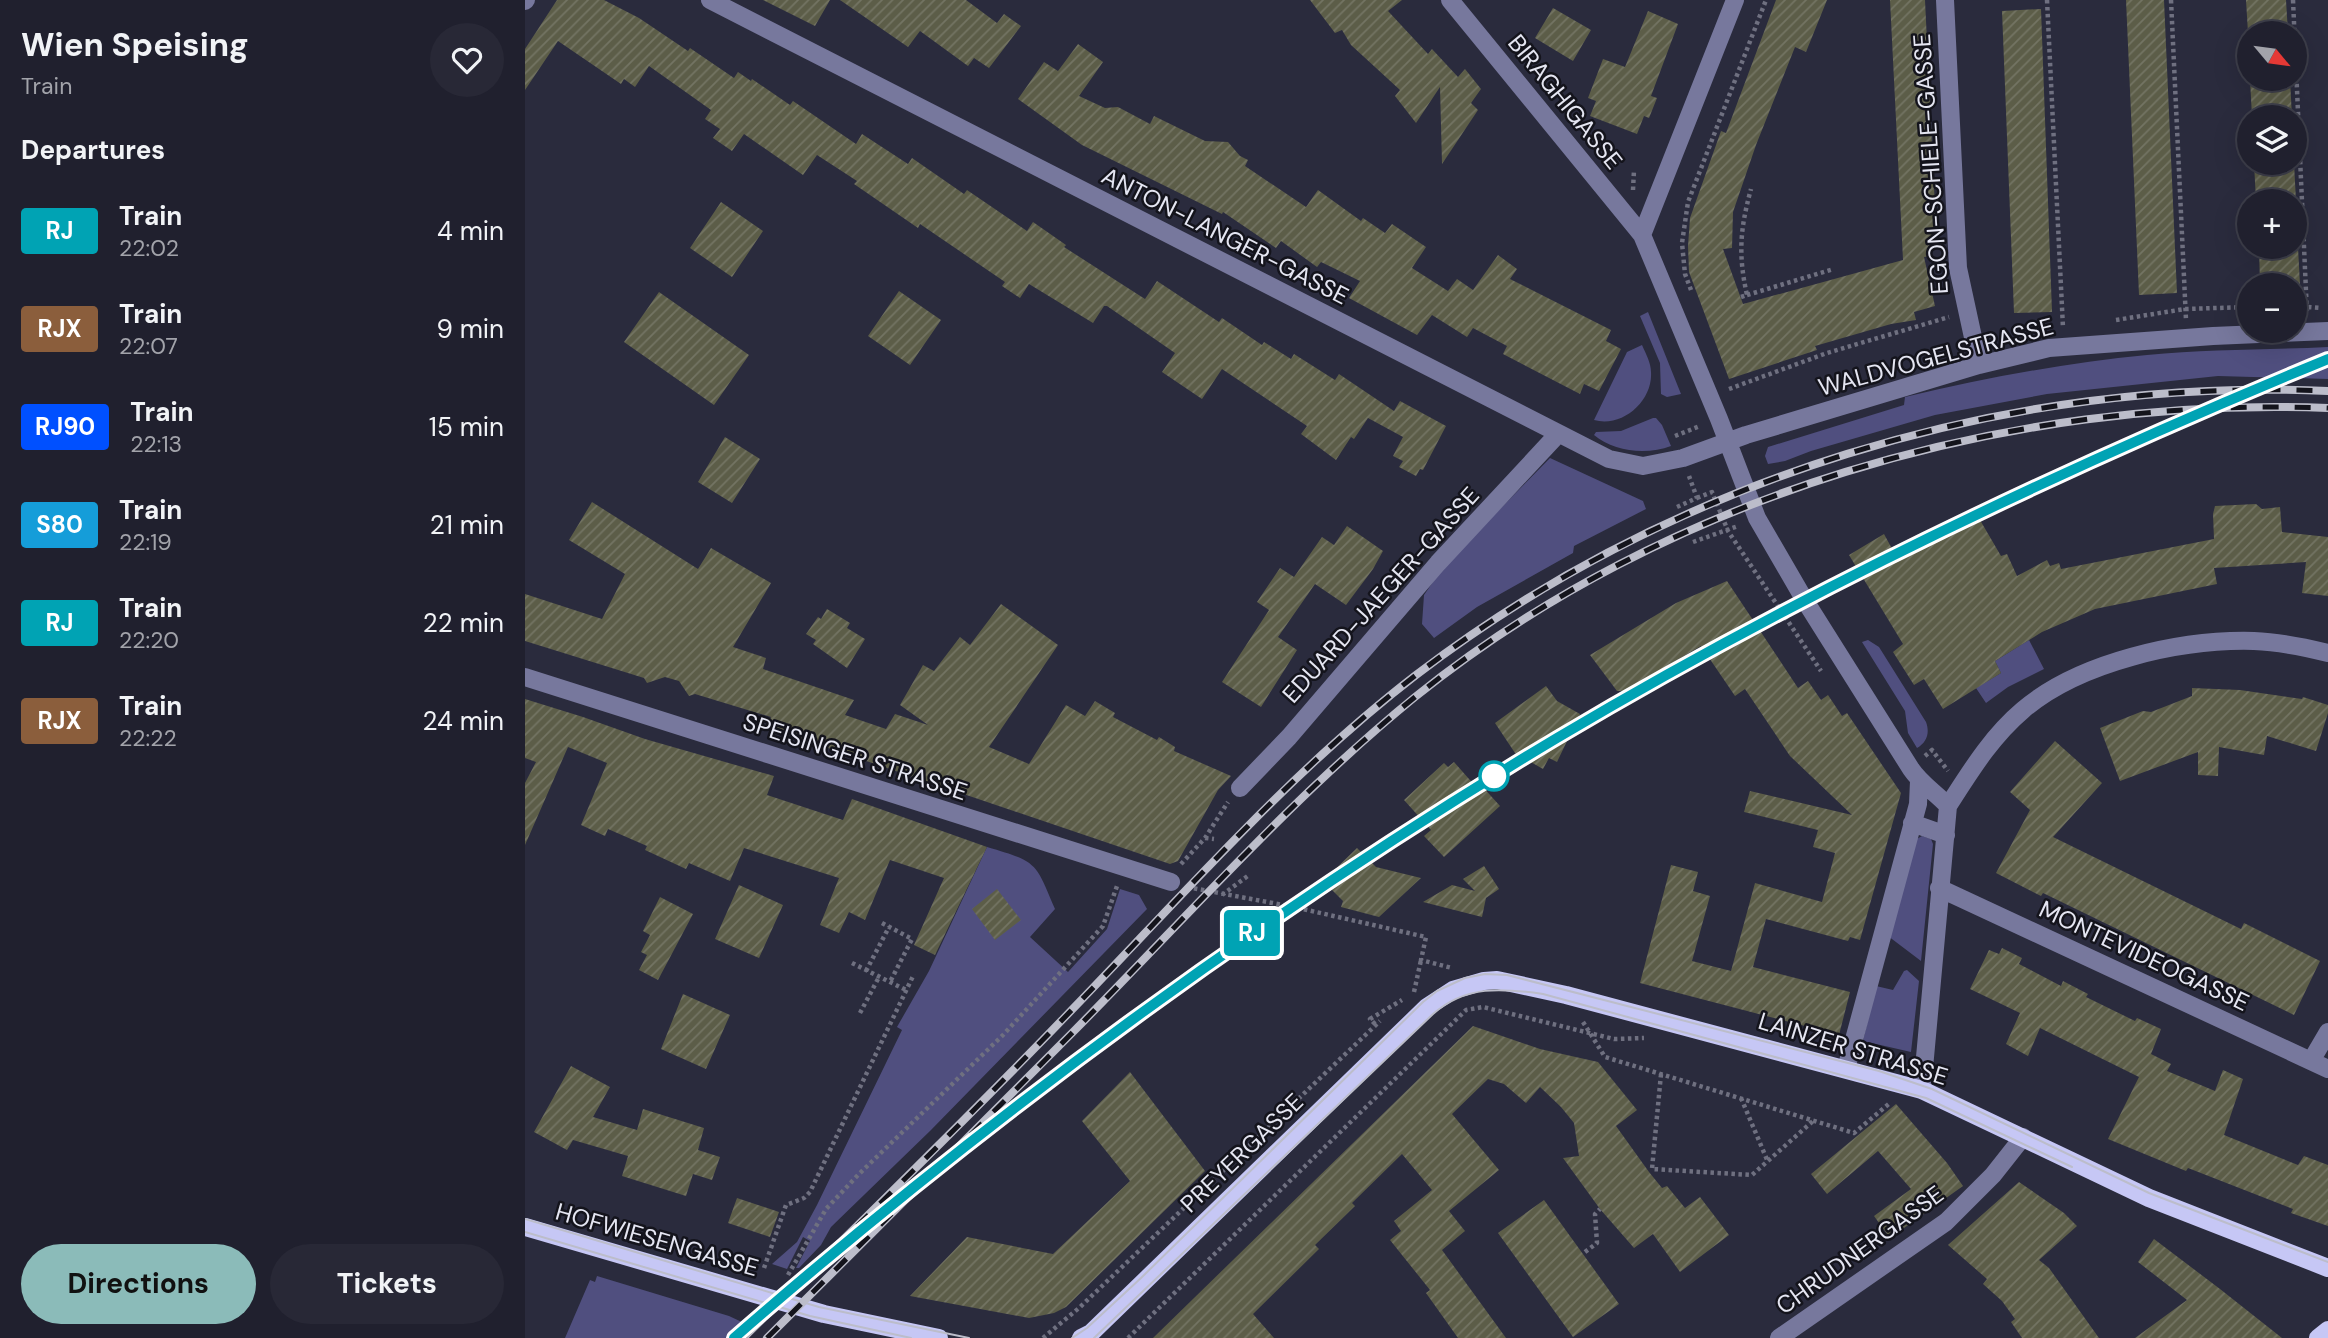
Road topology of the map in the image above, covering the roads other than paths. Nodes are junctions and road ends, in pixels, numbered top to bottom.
1 (710, 0) edge
2 (1450, 0) edge
3 (1735, 0) edge
4 (1945, 0) edge
5 (1642, 235) junction
6 (2328, 331) edge
7 (1979, 365) junction
8 (1559, 434) junction
9 (1728, 442) junction
10 (2328, 653) edge
11 (525, 677) edge
12 (1919, 781) junction
13 (1240, 788) road end
14 (1948, 806) junction
15 (1912, 823) junction
16 (1945, 835) junction
17 (1168, 881) road end
18 (1938, 888) junction
19 (1427, 1007) joint
20 (2328, 1032) edge
21 (2311, 1062) junction
22 (1846, 1069) junction
23 (2328, 1069) edge
24 (1916, 1088) junction
25 (2023, 1137) junction
26 (525, 1227) edge
27 (2328, 1268) edge
28 (2328, 1329) edge
29 (1088, 1336) edge
30 (939, 1338) edge
31 (1779, 1338) edge
32 (2318, 1338) edge

1 - 8 street, ANTON-LANGER-GASSE
2 - 5 street, BIRAGHIGASSE
3 - 5 street
4 - 7 street, EGON-SCHIELE-GASSE
5 - 9 street, BIRAGHIGASSE
6 - 7 street, WALDVOGELSTRASSE
7 - 9 street, WALDVOGELSTRASSE
8 - 9 street, ANTON-LANGER-GASSE
8 - 13 street, EDUARD-JAEGER-GASSE
9 - 12 street, BIRAGHIGASSE
10 - 14 street
11 - 17 street, SPEISINGER STRASSE
12 - 14 street, BIRAGHIGASSE
12 - 15 street
14 - 16 street
15 - 16 street
15 - 22 street
16 - 18 street
18 - 21 street, MONTEVIDEOGASSE
18 - 24 street
19 - 22 main road, LAINZER STRASSE
19 - 29 main road, PREYERGASSE
20 - 21 street
21 - 23 street, MONTEVIDEOGASSE
22 - 24 main road, LAINZER STRASSE
24 - 25 main road, LAINZER STRASSE
25 - 27 main road, LAINZER STRASSE
25 - 31 street, CHRUDNERGASSE
26 - 30 main road, HOFWIESENGASSE
28 - 32 main road

